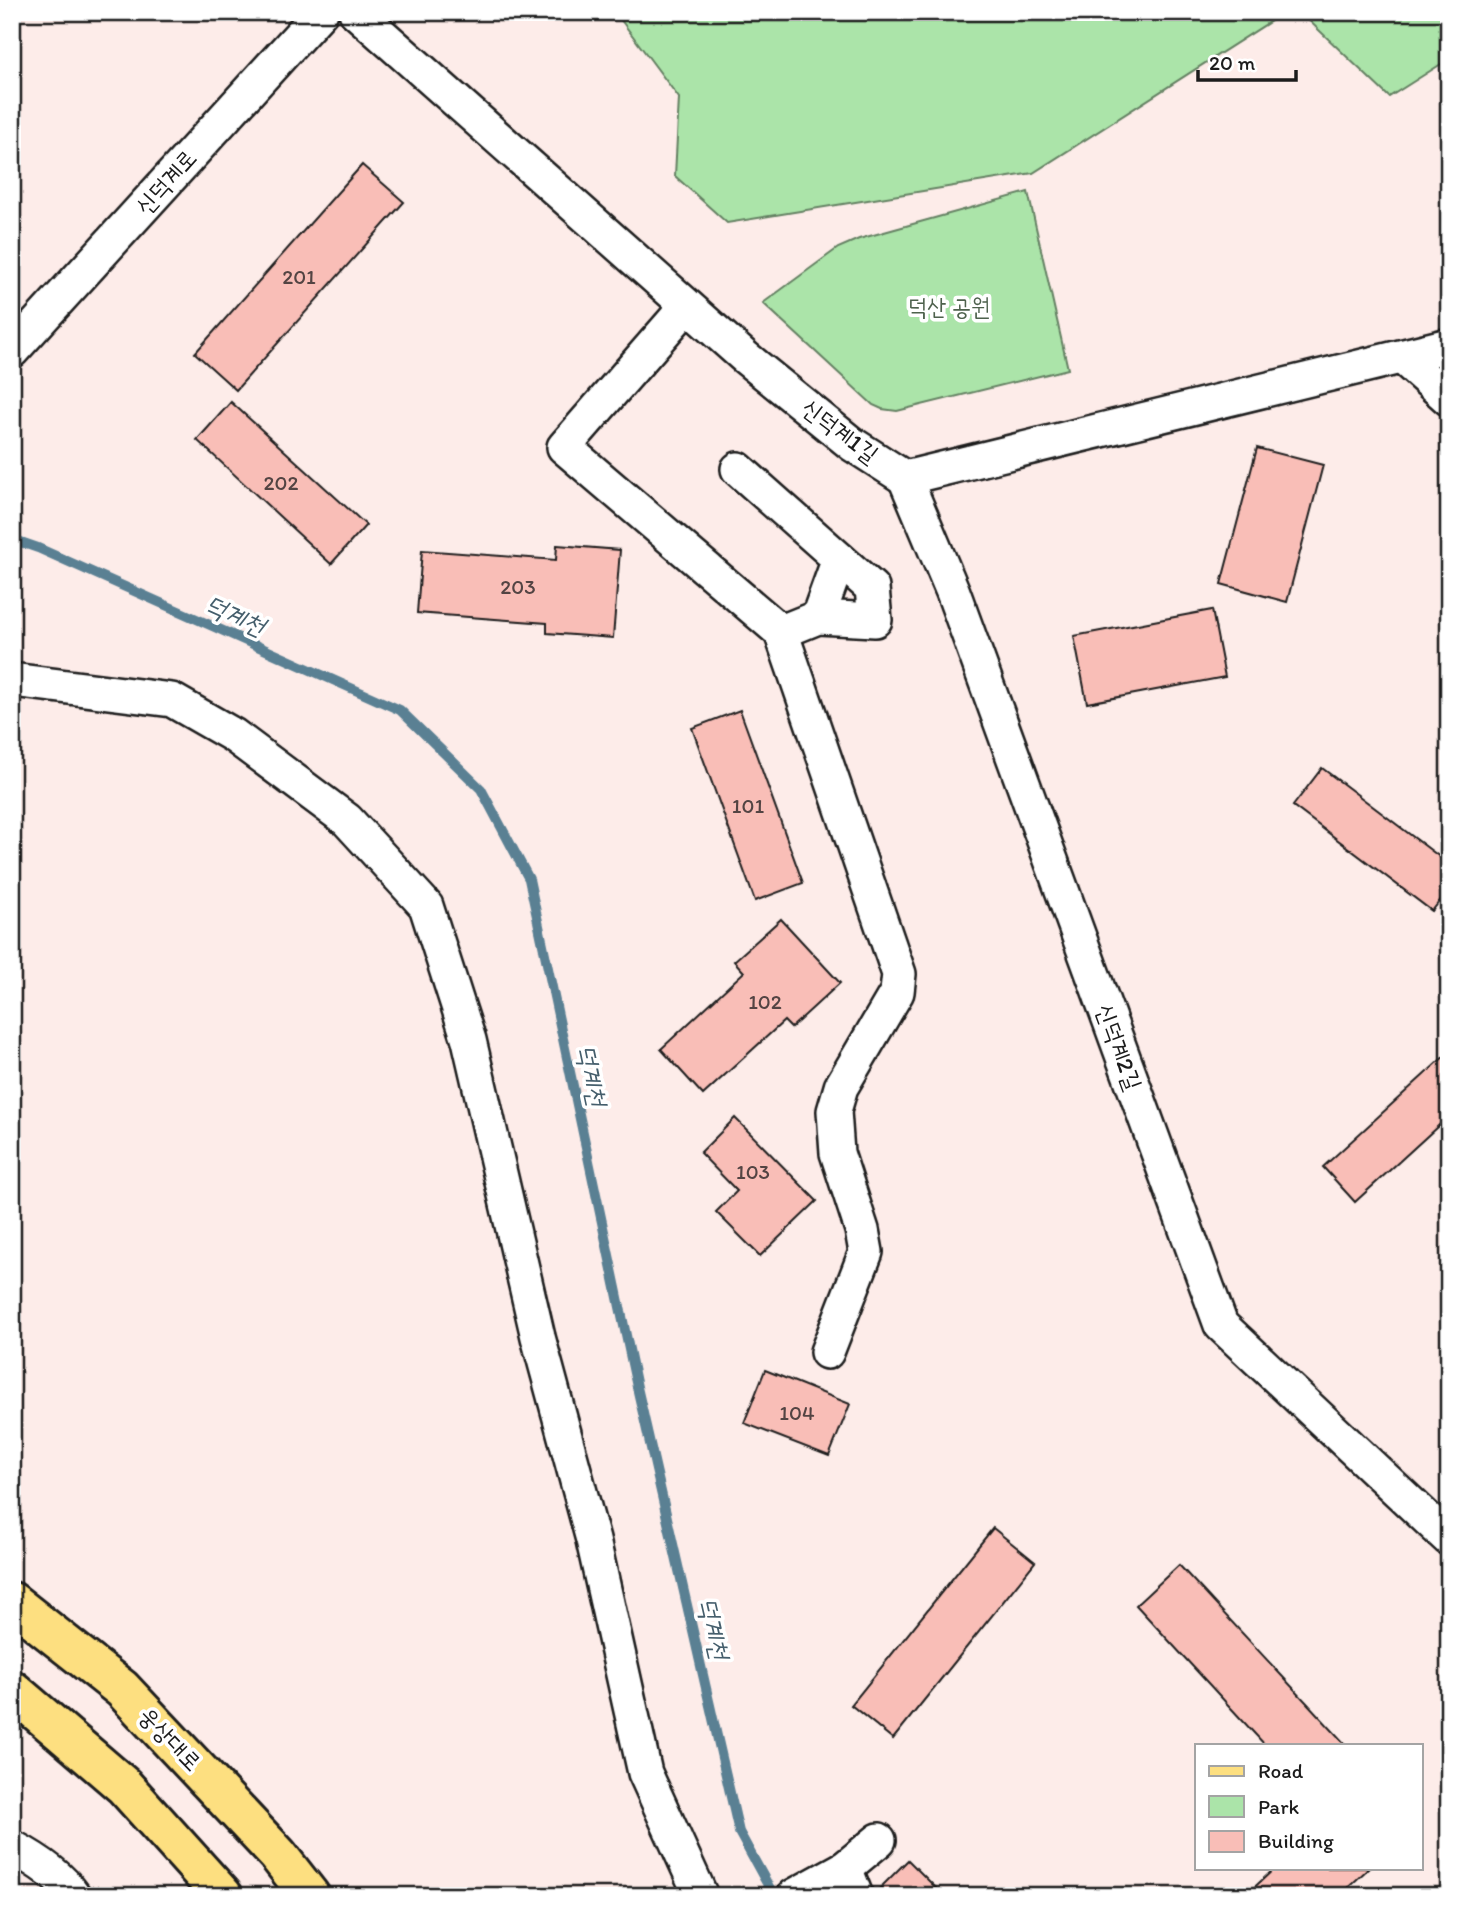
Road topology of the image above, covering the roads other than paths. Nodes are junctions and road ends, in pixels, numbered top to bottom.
1 (321, 12) edge
2 (356, 12) edge
3 (686, 307) junction
4 (1449, 345) edge
5 (12, 351) edge
6 (1402, 357) junction
7 (1449, 399) edge
8 (738, 469) dead end
9 (905, 478) junction
10 (839, 559) junction
11 (818, 617) junction
12 (781, 632) junction
13 (12, 680) edge
14 (827, 1352) dead end
15 (1449, 1539) edge
16 (12, 1602) edge
17 (12, 1690) edge
18 (879, 1840) dead end
19 (12, 1847) edge
20 (850, 1882) edge
21 (74, 1896) edge
22 (223, 1896) edge
23 (310, 1896) edge
24 (701, 1896) edge
25 (794, 1896) edge

1 - 5 street, 신덕계로
2 - 3 street, 신덕계1길
3 - 9 street, 신덕계1길
3 - 12 street
4 - 6 street, 신덕계1길
6 - 7 street
6 - 9 street, 신덕계1길
8 - 10 street
9 - 15 street, 신덕계2길
10 - 11 street
10 - 11 street
11 - 12 street
12 - 14 street
13 - 24 street
16 - 23 main road, 웅상대로
17 - 22 main road
18 - 20 street
19 - 21 street
20 - 25 street

